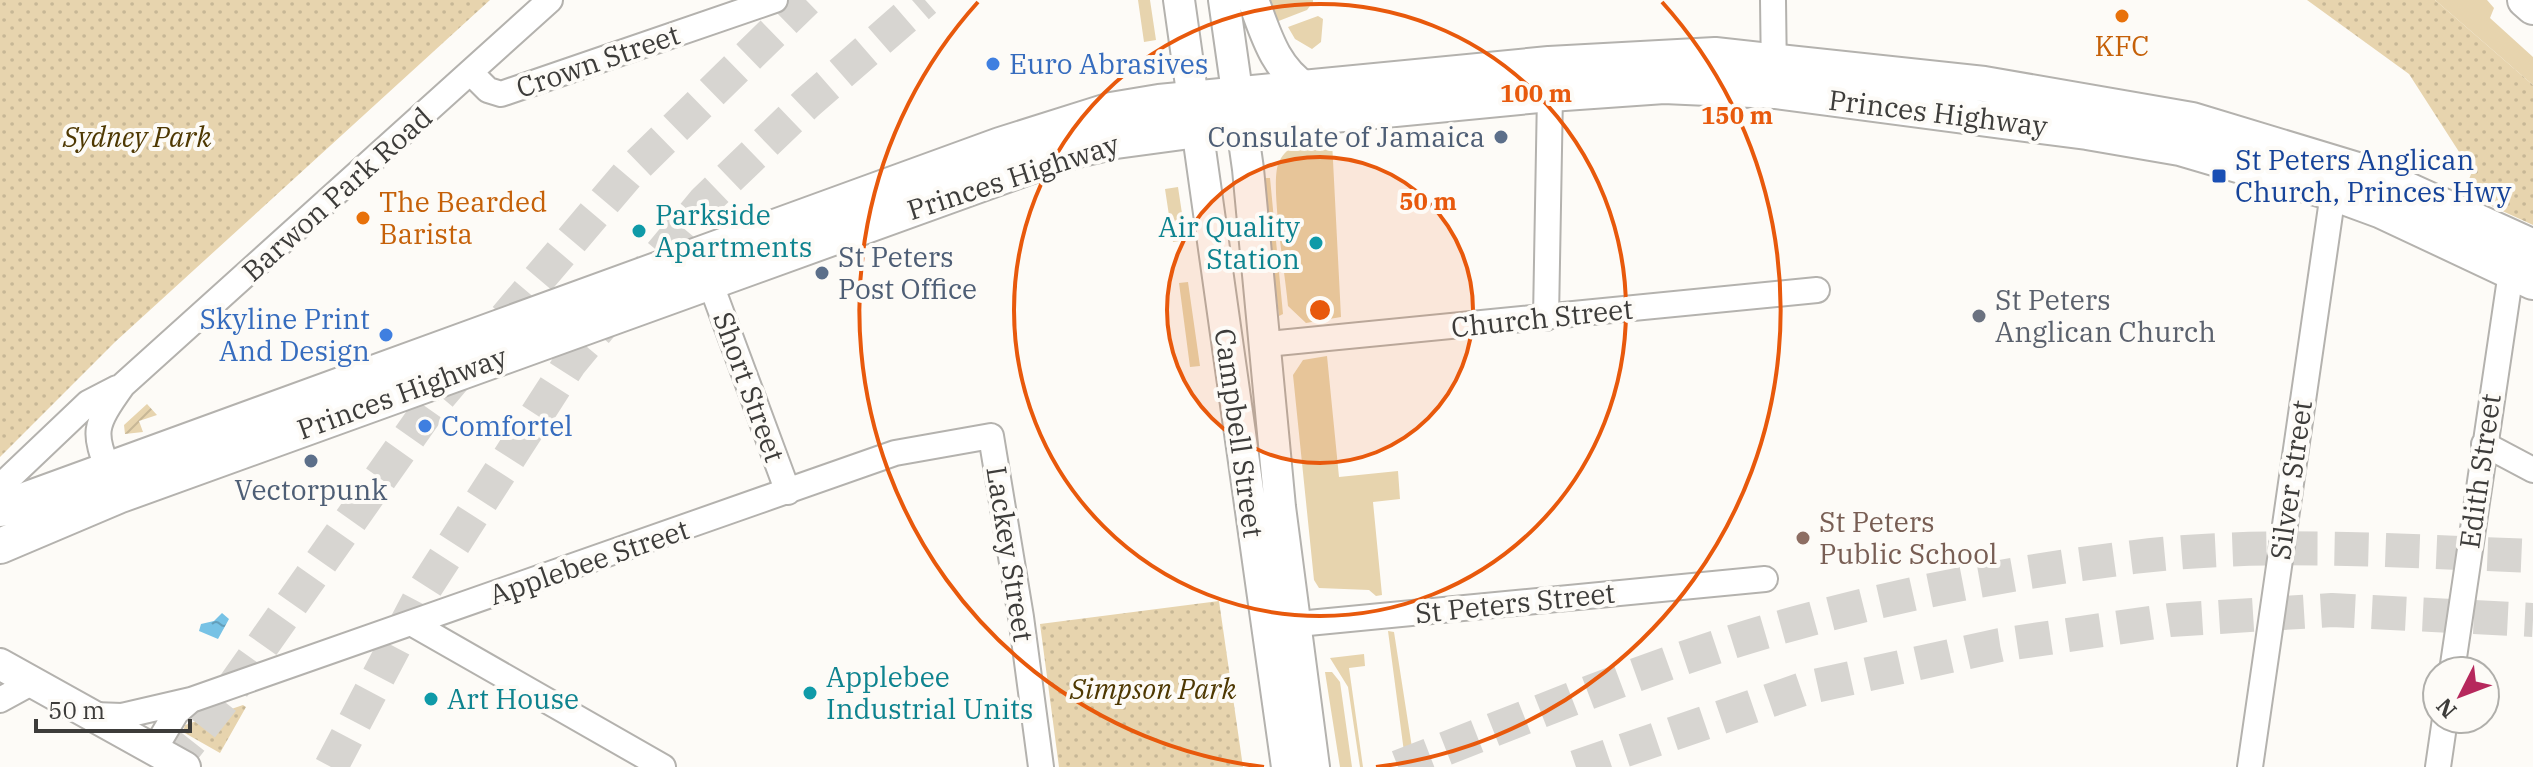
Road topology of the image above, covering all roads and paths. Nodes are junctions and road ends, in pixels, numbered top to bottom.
1 (550, 0) edge
2 (775, 0) edge
3 (1179, 0) edge
4 (1224, 0) edge
5 (1253, 0) edge
6 (1773, 0) edge
7 (2525, 0) edge
8 (2533, 7) edge
9 (472, 74) junction
10 (1774, 77) junction
11 (1306, 88) junction
12 (1550, 94) junction
13 (1240, 109) junction
14 (1195, 114) junction
15 (2333, 193) junction
16 (2526, 267) edge
17 (710, 282) junction
18 (1817, 290) dead end
19 (1546, 318) junction
20 (1267, 344) junction
21 (123, 385) junction
22 (57, 432) junction
23 (991, 436) joint
24 (2484, 444) junction
25 (108, 469) junction
26 (2533, 470) edge
27 (788, 492) junction
28 (0, 493) edge
29 (0, 509) edge
30 (0, 546) edge
31 (1765, 579) dead end
32 (413, 624) junction
33 (1280, 626) junction
34 (2454, 655) edge
35 (0, 664) edge
36 (33, 682) junction
37 (0, 700) edge
38 (191, 700) junction
39 (93, 715) junction
40 (2443, 735) edge
41 (154, 750) junction
42 (185, 767) edge
43 (663, 767) edge
44 (1041, 767) edge
45 (1287, 767) edge
46 (1314, 767) edge
47 (2250, 767) edge
48 (2438, 767) edge

1 - 9 street, Barwon Park Road
2 - 9 street, Crown Street
3 - 14 main road, Campbell Street
4 - 13 main road, Campbell Street
5 - 11 main road
6 - 10 street
7 - 8 highway
9 - 21 street, Barwon Park Road
10 - 11 highway, Princes Highway
10 - 12 highway, Princes Highway
10 - 15 highway, Princes Highway
10 - 16 highway, Princes Highway
11 - 13 highway, Princes Highway
12 - 13 highway, Princes Highway
12 - 19 street
13 - 14 highway, Princes Highway
13 - 20 main road, Campbell Street
14 - 17 highway, Princes Highway
14 - 25 highway, Princes Highway
14 - 33 main road, Campbell Street
15 - 16 highway, Princes Highway
15 - 47 street, Silver Street
16 - 24 street, Edith Street
17 - 25 highway, Princes Highway
17 - 27 street, Short Street
18 - 19 street, Church Street
19 - 20 street, Church Street
20 - 33 main road, Campbell Street
21 - 22 street, Barwon Park Road
21 - 25 street, Barwon Park Road
22 - 25 street
22 - 28 street, Barwon Park Road
23 - 27 street, Applebee Street
23 - 44 street, Lackey Street
24 - 26 street
24 - 34 street, Edith Street
25 - 29 highway, Princes Highway
25 - 30 highway, Princes Highway
27 - 32 street, Applebee Street
31 - 33 street, St Peters Street
32 - 38 street, Applebee Street
32 - 43 street
33 - 45 main road, Campbell Street
33 - 46 main road, Campbell Street
35 - 36 main road
36 - 37 street
36 - 39 main road
38 - 39 street, Applebee Street
38 - 41 street
39 - 41 main road
40 - 48 street
41 - 42 main road

